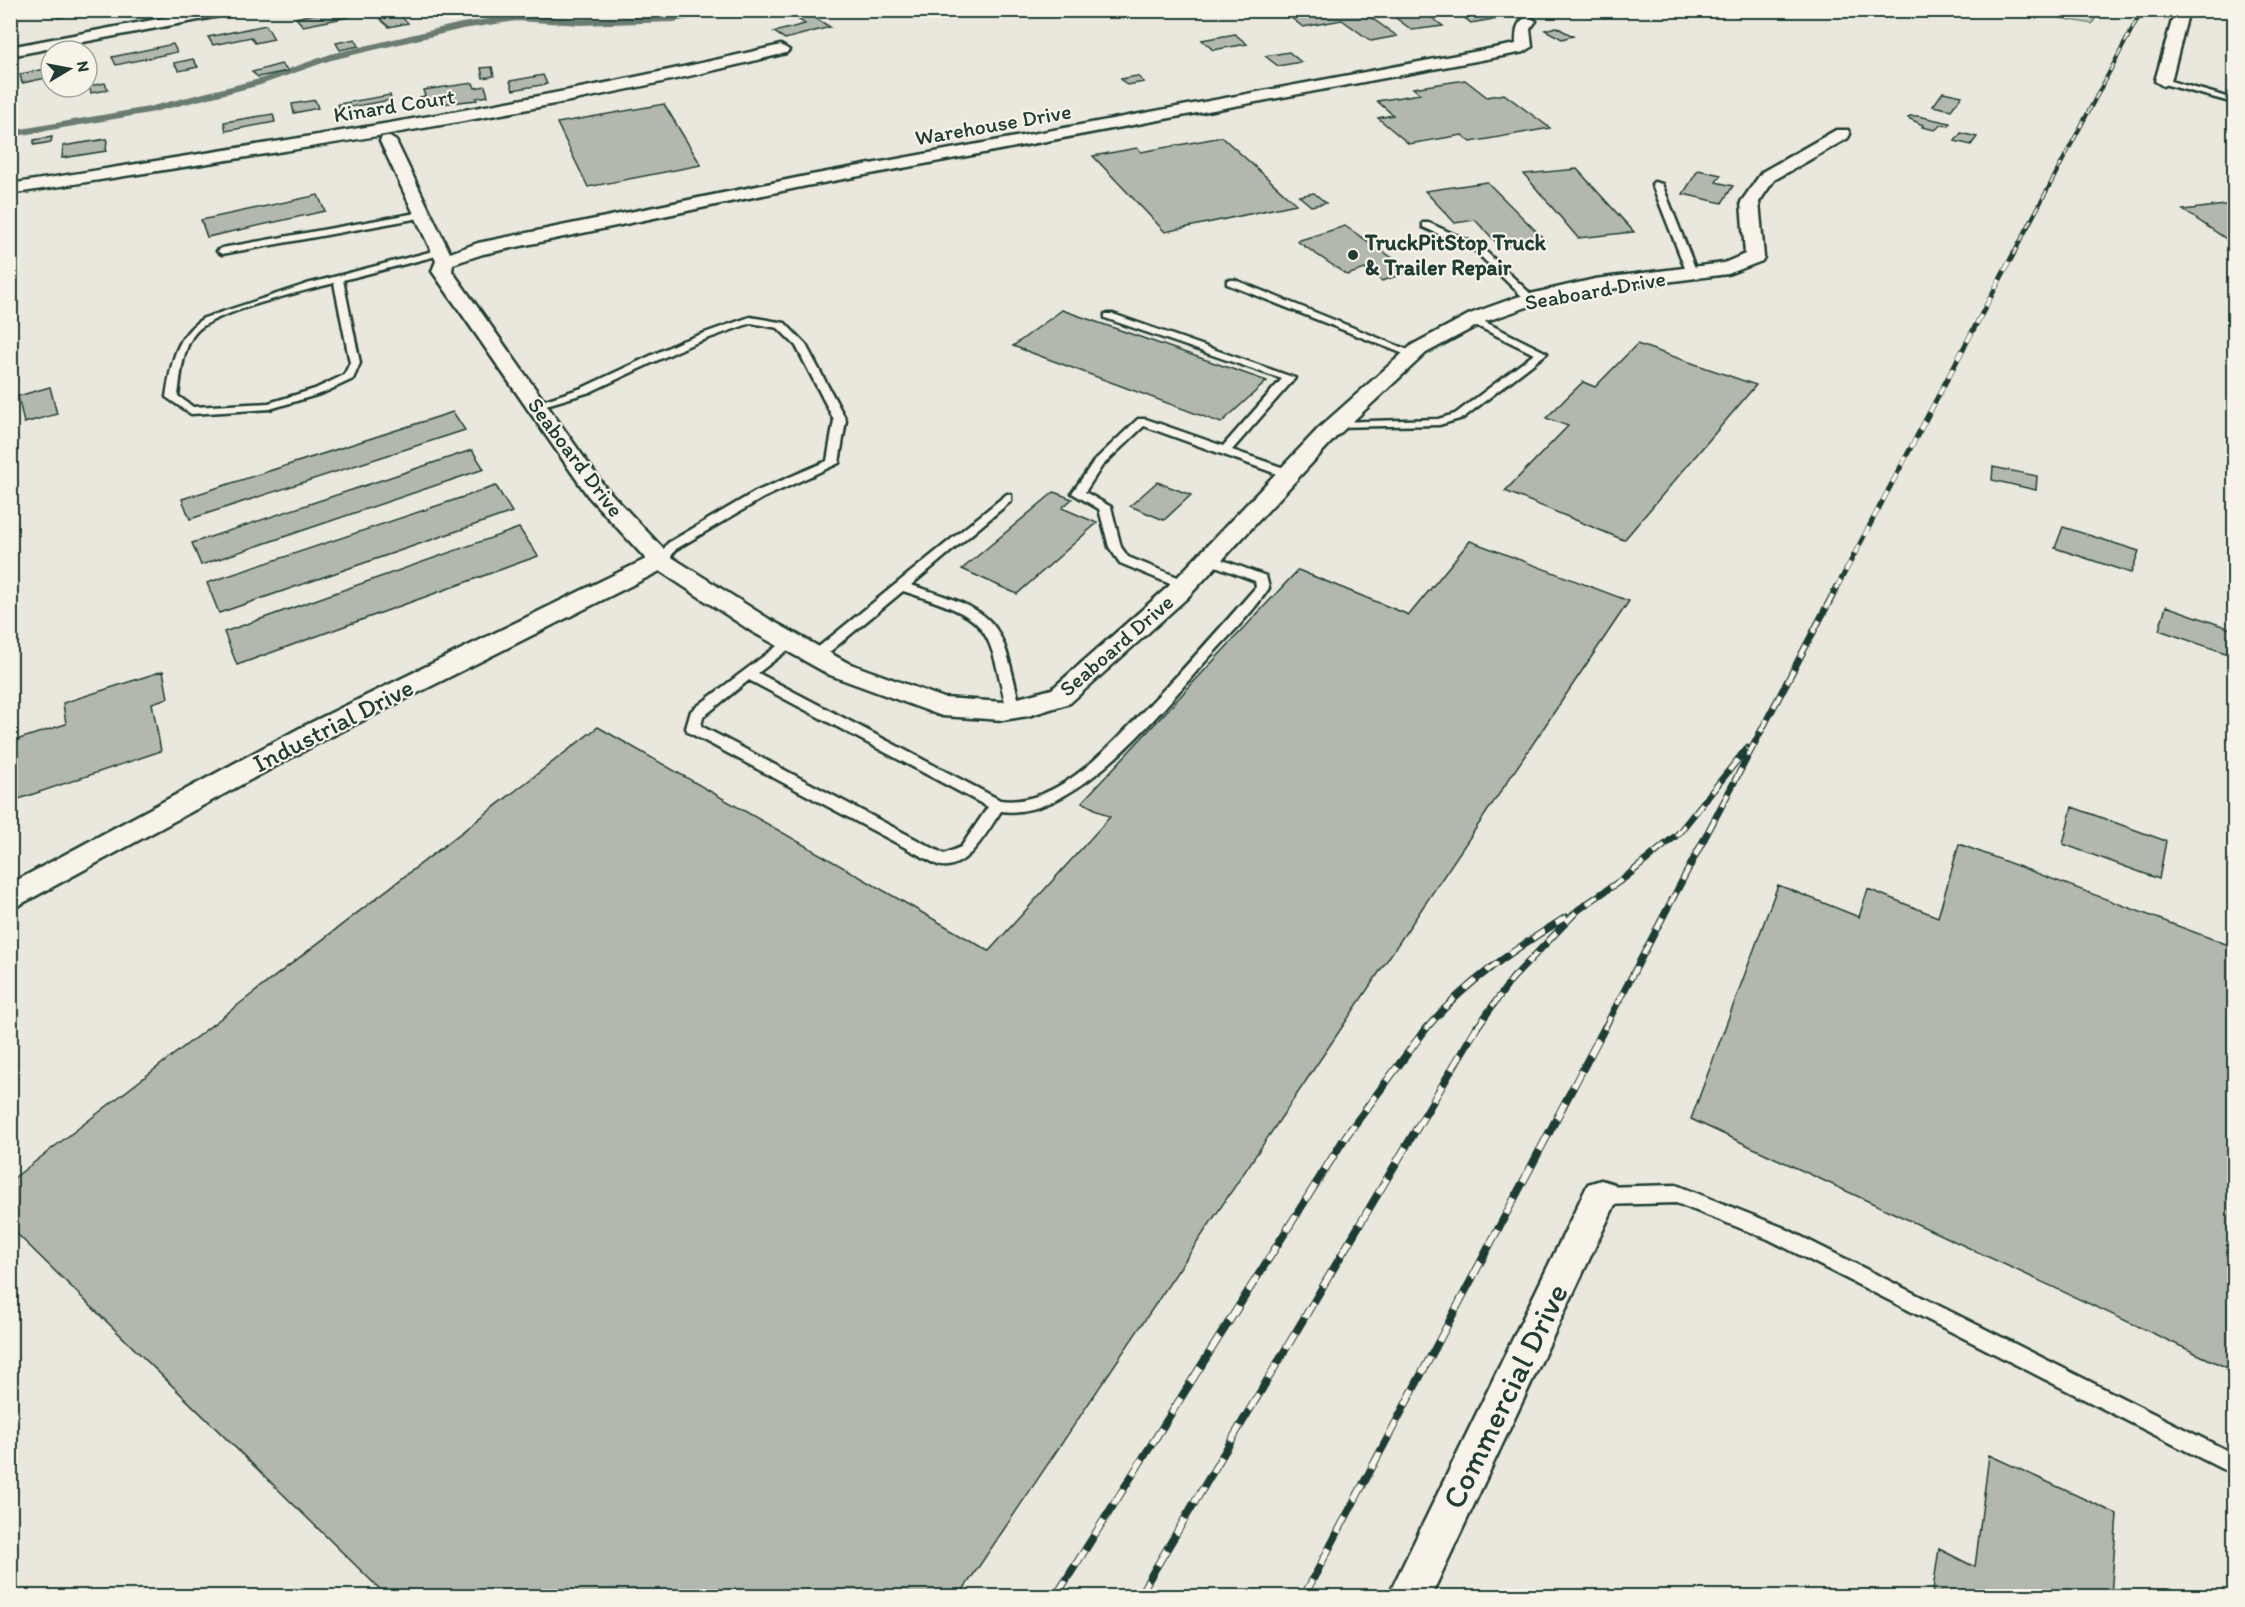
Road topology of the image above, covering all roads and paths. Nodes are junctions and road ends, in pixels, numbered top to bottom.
1 (230, 10) edge
2 (2182, 10) edge
3 (1529, 21) dead end
4 (781, 50) dead end
5 (10, 52) edge
6 (2163, 81) joint
7 (2235, 101) edge
8 (1842, 134) dead end
9 (388, 141) dead end
10 (1658, 184) dead end
11 (10, 189) edge
12 (422, 215) junction
13 (1426, 225) dead end
14 (222, 251) dead end
15 (443, 256) junction
16 (1692, 273) junction
17 (338, 279) junction
18 (1231, 282) dead end
19 (1531, 299) junction
20 (1109, 316) dead end
21 (1473, 320) junction
22 (1413, 354) junction
23 (536, 405) junction
24 (1336, 424) junction
25 (1225, 451) junction
26 (1289, 474) junction
27 (1007, 498) dead end
28 (1209, 559) junction
29 (661, 561) junction
30 (1185, 585) junction
31 (901, 586) junction
32 (789, 642) junction
33 (816, 656) junction
34 (749, 674) junction
35 (1014, 710) junction
36 (997, 805) junction
37 (10, 898) edge
38 (1601, 1196) joint
39 (2235, 1465) edge
40 (1409, 1596) edge

1 - 5 street
2 - 6 street
3 - 15 street, Warehouse Drive
4 - 11 street, Kinard Court
6 - 7 lane
8 - 16 street, Seaboard Drive
9 - 12 street, Seaboard Drive
10 - 16 lane
12 - 14 lane
12 - 15 street, Seaboard Drive
13 - 19 lane
15 - 17 lane
15 - 23 street, Seaboard Drive
16 - 19 street, Seaboard Drive
17 - 17 lane
18 - 22 lane
19 - 21 street, Seaboard Drive
20 - 25 lane
21 - 22 street, Seaboard Drive
21 - 24 lane
22 - 24 street, Seaboard Drive
23 - 29 street, Seaboard Drive
23 - 29 lane
24 - 26 street, Seaboard Drive
25 - 26 lane
25 - 30 lane
26 - 28 street, Seaboard Drive
27 - 31 lane
28 - 30 street, Seaboard Drive
28 - 36 lane
29 - 32 street, Seaboard Drive
29 - 37 street, Industrial Drive
30 - 35 street, Seaboard Drive
31 - 33 lane
31 - 35 lane
32 - 33 street, Seaboard Drive
32 - 34 lane
33 - 35 street, Seaboard Drive
34 - 36 lane
34 - 36 lane
38 - 39 lane
38 - 40 street, Commercial Drive

